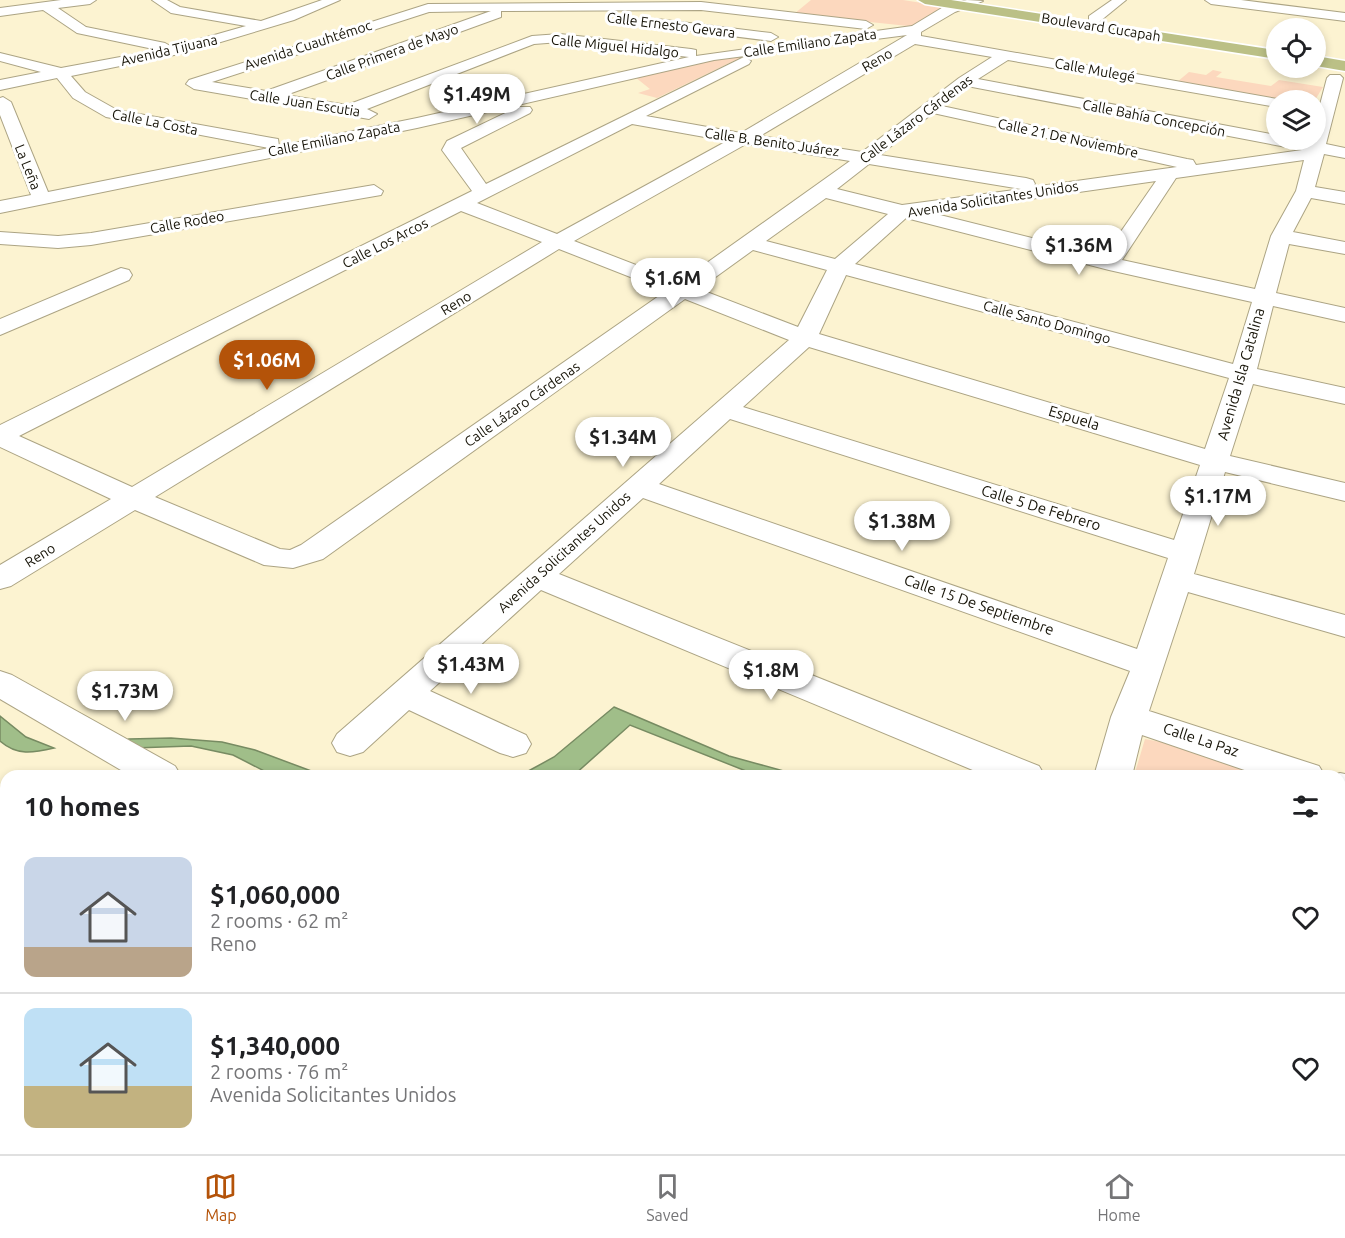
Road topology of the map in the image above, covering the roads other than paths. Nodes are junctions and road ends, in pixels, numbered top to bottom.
1 (90, 0) edge
2 (158, 0) edge
3 (334, 0) edge
4 (925, 0) edge
5 (1120, 0) edge
6 (1211, 0) edge
7 (977, 1) edge
8 (964, 4) edge
9 (46, 6) junction
10 (519, 7) junction
11 (0, 12) edge
12 (1345, 17) edge
13 (1094, 19) junction
14 (265, 25) junction
15 (915, 33) junction
16 (820, 43) junction
17 (617, 44) junction
18 (1266, 45) edge
19 (769, 48) junction
20 (178, 50) junction
21 (1266, 53) edge
22 (1005, 55) junction
23 (1326, 55) edge
24 (714, 56) junction
25 (0, 57) edge
26 (587, 58) dead end
27 (1345, 58) edge
28 (1326, 66) edge
29 (1340, 72) edge
30 (61, 73) junction
31 (536, 81) dead end
32 (963, 81) junction
33 (194, 83) joint
34 (570, 87) junction
35 (2, 94) edge
36 (268, 96) junction
37 (1266, 100) edge
38 (475, 108) junction
39 (930, 108) junction
40 (349, 110) junction
41 (1329, 111) edge
42 (633, 119) junction
43 (417, 123) junction
44 (741, 140) junction
45 (291, 147) junction
46 (1313, 151) junction
47 (1345, 153) edge
48 (866, 156) junction
49 (1205, 168) junction
50 (1170, 174) junction
51 (1054, 188) junction
52 (374, 191) dead end
53 (823, 191) junction
54 (1305, 191) junction
55 (483, 193) junction
56 (41, 197) junction
57 (1345, 198) edge
58 (462, 204) junction
59 (0, 207) edge
60 (903, 211) junction
61 (1281, 236) junction
62 (0, 238) edge
63 (557, 242) junction
64 (750, 243) junction
65 (1345, 248) edge
66 (1109, 264) junction
67 (839, 267) junction
68 (121, 275) dead end
69 (683, 292) junction
70 (1263, 299) junction
71 (1345, 315) edge
72 (0, 328) edge
73 (805, 338) junction
74 (1243, 374) junction
75 (1345, 396) edge
76 (724, 409) junction
77 (0, 436) edge
78 (1215, 460) junction
79 (638, 486) junction
80 (1345, 492) edge
81 (132, 498) junction
82 (1181, 566) junction
83 (537, 577) junction
84 (0, 579) edge
85 (1345, 626) edge
86 (1149, 665) junction
87 (0, 683) edge
88 (405, 694) junction
89 (1129, 717) junction
90 (350, 743) dead end
91 (513, 744) dead end
92 (152, 770) edge
93 (1011, 770) edge
94 (1115, 770) edge
95 (1288, 770) edge

1 - 9 street
2 - 14 street
3 - 14 street, Avenida Tijuana
4 - 8 main road, Boulevard Cucapah
5 - 13 street
6 - 12 street
7 - 8 main road, Boulevard Cucapah
7 - 13 main road, Boulevard Cucapah
8 - 15 street, Reno
8 - 21 main road, Boulevard Cucapah
9 - 11 street
9 - 20 street
10 - 15 street
10 - 16 street, Calle Ernesto Gevara
10 - 33 street, Avenida Cuauhtémoc
10 - 36 street, Calle Primera de Mayo
13 - 18 main road, Boulevard Cucapah
14 - 20 street, Avenida Tijuana
15 - 16 street, Calle Emiliano Zapata
15 - 22 street, Calle Mulegé
15 - 44 street, Reno
16 - 19 street, Calle Emiliano Zapata
17 - 24 street, Calle Miguel Hidalgo
17 - 26 street
17 - 40 street, Calle Miguel Hidalgo
19 - 24 street, Calle Emiliano Zapata
19 - 42 street, Calle Los Arcos
20 - 30 street, Avenida Tijuana
22 - 32 street, Calle Lázaro Cárdenas
22 - 37 street, Calle Mulegé
23 - 27 main road
24 - 34 street, Calle Emiliano Zapata
25 - 30 street
28 - 29 main road
29 - 41 street, Avenida Isla Catalina
30 - 35 street, Avenida Tijuana
30 - 45 street, Calle La Costa
31 - 38 street
32 - 39 street, Calle Lázaro Cárdenas
32 - 46 street, Calle Bahía Concepción
33 - 36 street, Calle Juan Escutia
34 - 38 street, Calle Emiliano Zapata
34 - 55 street
35 - 56 street, La Leña
36 - 40 street, Calle Juan Escutia
38 - 43 street, Calle Emiliano Zapata
39 - 48 street, Calle Lázaro Cárdenas
39 - 49 street, Calle 21 De Noviembre
40 - 43 street, Calle Juan Escutia
41 - 46 street, Avenida Isla Catalina
42 - 44 street, Calle B. Benito Juárez
42 - 55 street, Calle Los Arcos
43 - 45 street, Calle Emiliano Zapata
44 - 48 street, Calle B. Benito Juárez
44 - 63 street, Reno
45 - 56 street, Calle Emiliano Zapata
46 - 47 street, Calle Bahía Concepción
46 - 49 street, Avenida Solicitantes Unidos
46 - 54 street, Avenida Isla Catalina
48 - 51 street, Calle B. Benito Juárez
48 - 53 street, Calle Lázaro Cárdenas
49 - 50 street, Avenida Solicitantes Unidos
50 - 51 street, Avenida Solicitantes Unidos
50 - 66 street
51 - 60 street, Avenida Solicitantes Unidos
52 - 62 street, Calle Rodeo
53 - 60 street
53 - 64 street, Calle Lázaro Cárdenas
54 - 57 street
54 - 61 street, Avenida Isla Catalina
55 - 58 street, Calle Los Arcos
56 - 59 street, Calle Emiliano Zapata
58 - 63 street, Espuela
58 - 77 street, Calle Los Arcos
60 - 66 street
60 - 67 street, Avenida Solicitantes Unidos
61 - 65 street
61 - 70 street, Avenida Isla Catalina
63 - 69 street, Espuela
63 - 81 street, Reno
64 - 67 street, Calle Santo Domingo
64 - 69 street, Calle Lázaro Cárdenas
66 - 70 street
67 - 73 street, Avenida Solicitantes Unidos
67 - 74 street, Calle Santo Domingo
68 - 72 street
69 - 73 street, Espuela
69 - 81 street, Calle Lázaro Cárdenas
70 - 71 street
70 - 74 street, Avenida Isla Catalina
73 - 76 street, Avenida Solicitantes Unidos
73 - 78 street, Espuela
74 - 75 street, Calle Santo Domingo
74 - 78 street, Avenida Isla Catalina
76 - 79 street, Avenida Solicitantes Unidos
76 - 82 street, Calle 5 De Febrero
77 - 81 street, Calle Lázaro Cárdenas
78 - 80 street, Espuela
78 - 82 street, Avenida Isla Catalina
79 - 83 street, Avenida Solicitantes Unidos
79 - 86 street, Calle 15 De Septiembre
81 - 84 street, Reno
82 - 85 street, Calle 5 De Febrero
82 - 86 street, Avenida Isla Catalina
83 - 88 street, Avenida Solicitantes Unidos
83 - 93 street
86 - 89 street, Avenida Isla Catalina
87 - 92 street
88 - 90 street, Avenida Solicitantes Unidos
88 - 91 street
89 - 94 street, Avenida Isla Catalina
89 - 95 street, Calle La Paz

